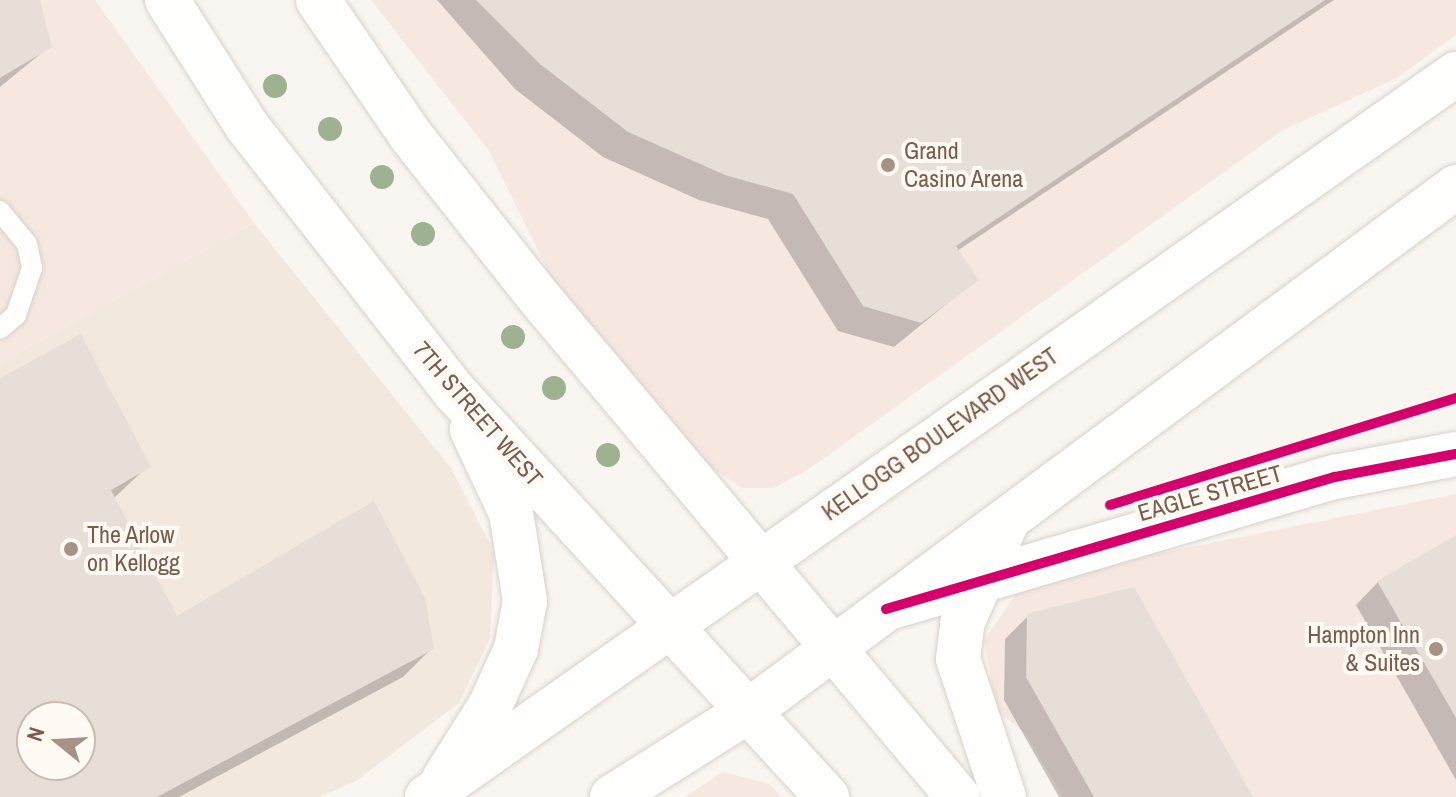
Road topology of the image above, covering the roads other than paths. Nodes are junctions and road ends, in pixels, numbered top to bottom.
1 (167, 0) edge
2 (318, 0) edge
3 (1456, 74) edge
4 (1456, 187) edge
5 (0, 211) edge
6 (0, 329) edge
7 (453, 390) junction
8 (1456, 454) edge
9 (1008, 519) junction
10 (756, 562) junction
11 (979, 580) junction
12 (886, 609) junction
13 (670, 624) junction
14 (832, 648) junction
15 (747, 712) junction
16 (431, 794) edge
17 (612, 797) edge
18 (827, 797) edge
19 (958, 797) edge
20 (1004, 797) edge

1 - 7 main road, 7TH STREET WEST
2 - 10 main road
3 - 10 main road, KELLOGG BOULEVARD WEST
4 - 9 main road
5 - 6 lane
7 - 13 main road, 7TH STREET WEST
7 - 16 main road
8 - 11 main road, EAGLE STREET
9 - 11 main road
9 - 12 main road
10 - 13 main road, KELLOGG BOULEVARD WEST
10 - 14 main road
11 - 12 main road, EAGLE STREET
11 - 20 main road
12 - 14 main road
13 - 15 main road, 7TH STREET WEST
13 - 16 main road, KELLOGG BOULEVARD WEST
14 - 15 main road
14 - 19 main road
15 - 17 main road
15 - 18 main road, 7TH STREET WEST

